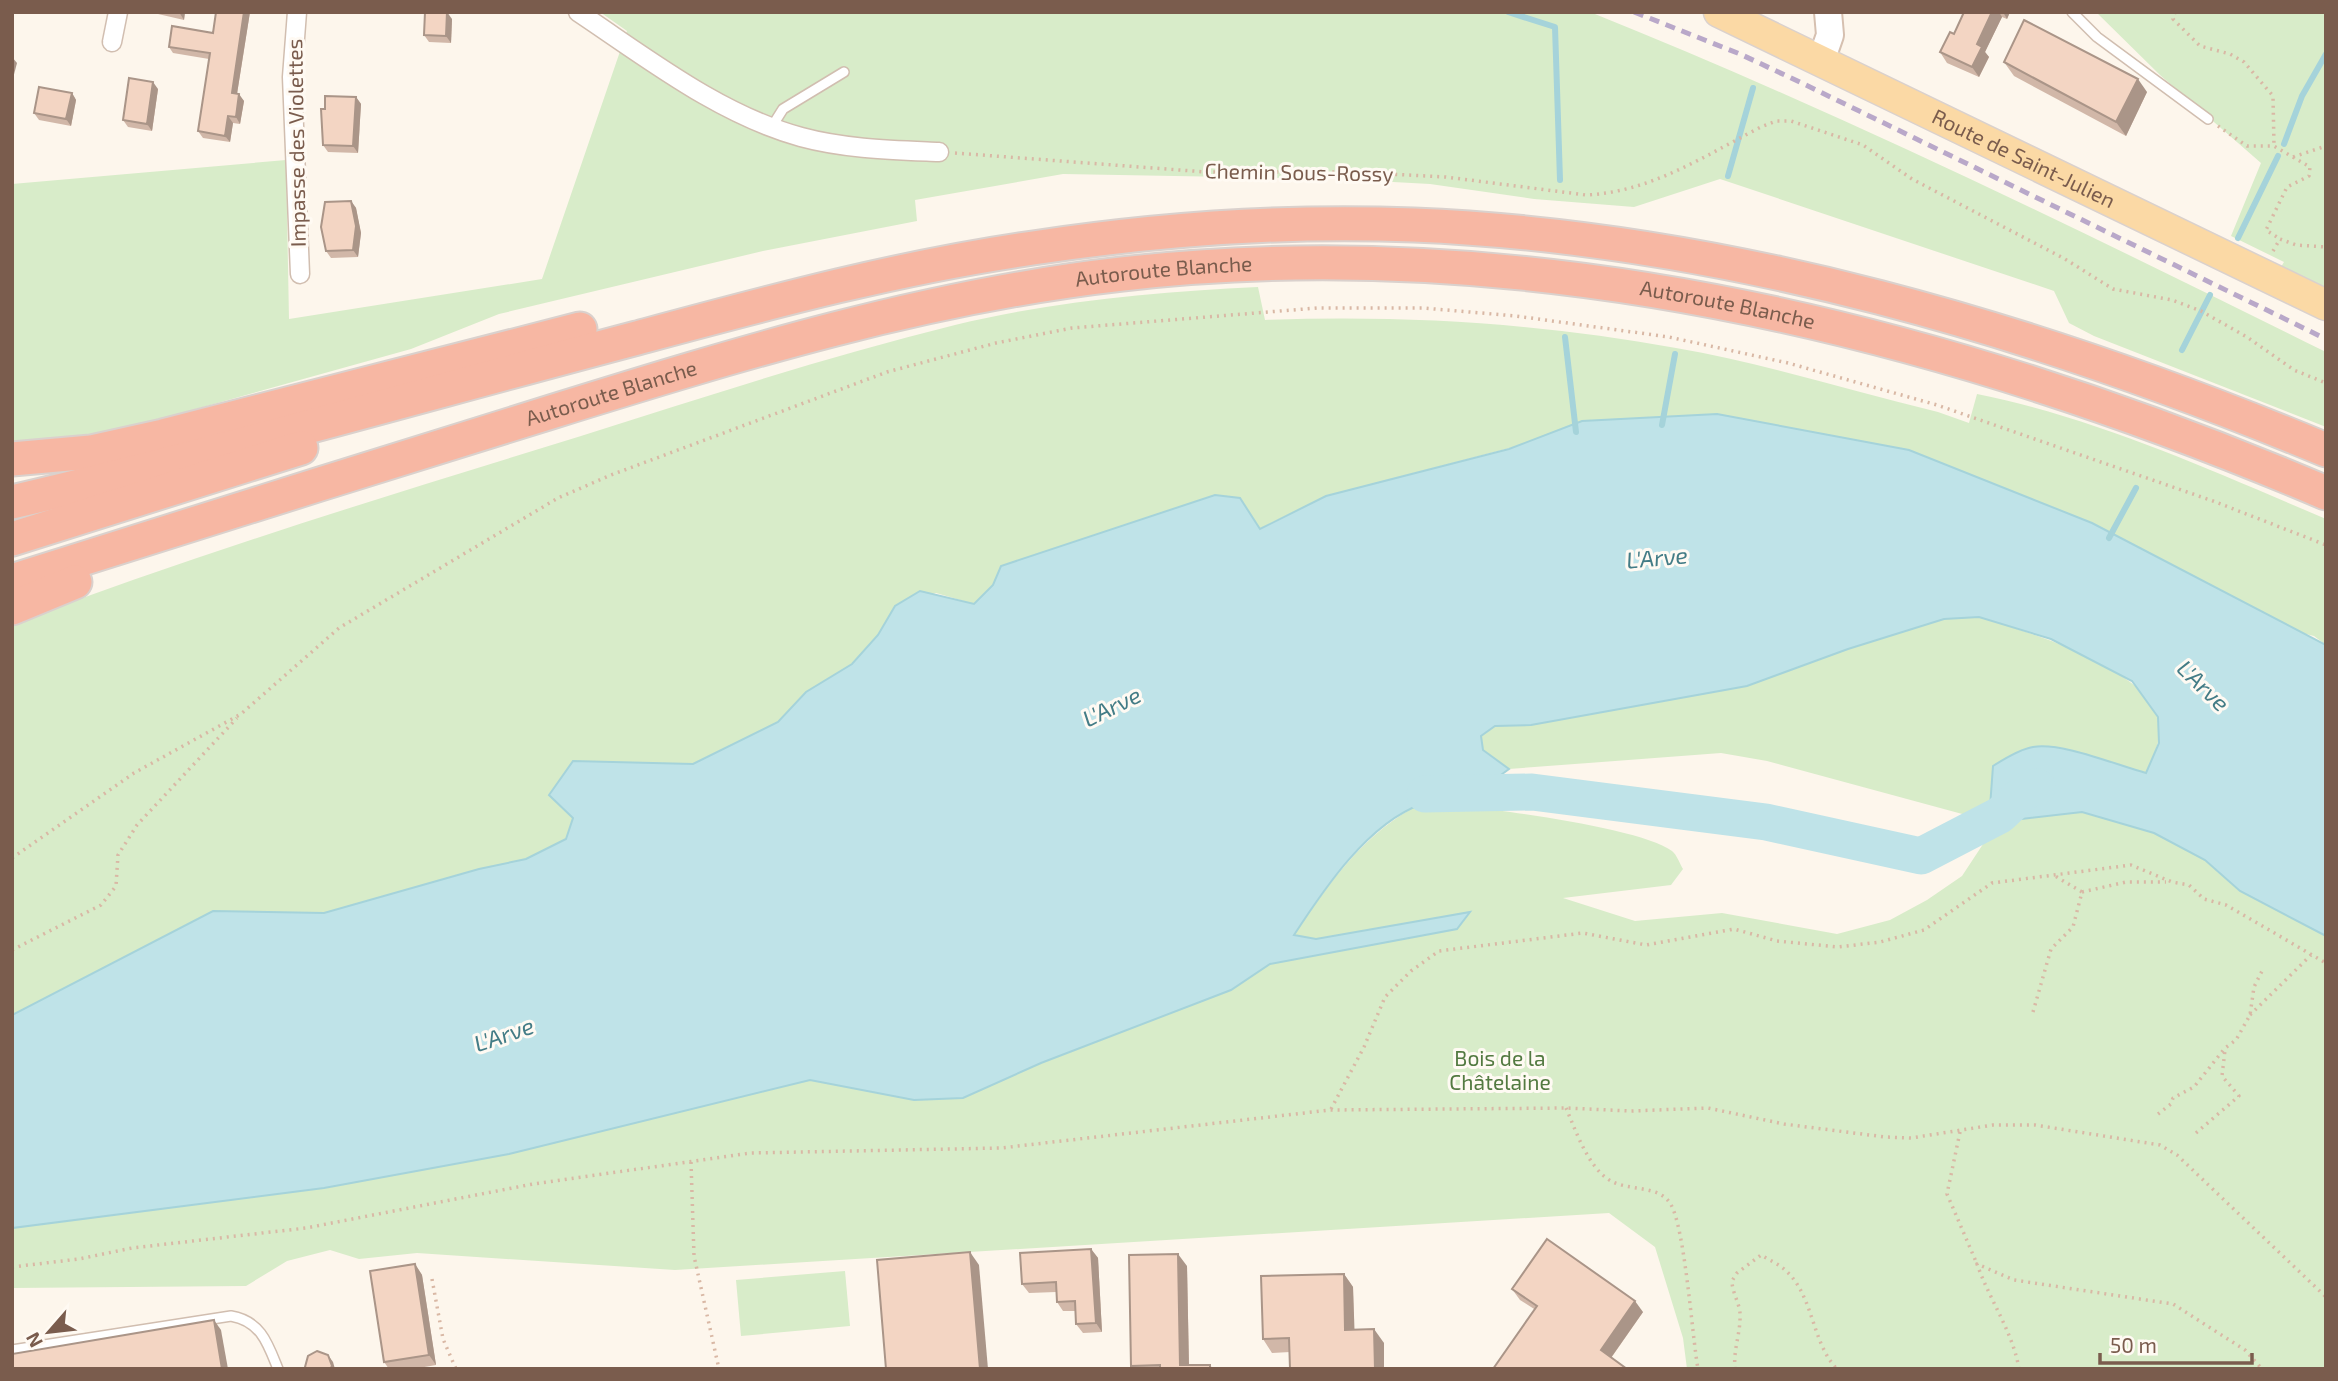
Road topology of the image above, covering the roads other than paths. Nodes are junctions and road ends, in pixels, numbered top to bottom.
1 (118, 12) edge
2 (297, 12) edge
3 (578, 12) edge
4 (1719, 12) edge
5 (1828, 12) edge
6 (2072, 12) edge
7 (112, 42) dead end
8 (1821, 61) junction
9 (844, 72) dead end
10 (2208, 119) road end
11 (771, 128) junction
12 (939, 152) road end
13 (1029, 248) junction
14 (300, 274) dead end
15 (2326, 305) edge
16 (697, 322) junction
17 (2326, 450) edge
18 (12, 459) edge
19 (2326, 493) edge
20 (280, 496) junction
21 (12, 502) edge
22 (12, 538) edge
23 (12, 581) edge
24 (12, 608) edge
25 (12, 1350) edge
26 (278, 1369) edge

1 - 7 street
2 - 14 street, Impasse des Violettes
3 - 11 street
4 - 8 main road, Route de Saint-Julien
5 - 8 street
6 - 10 lane
8 - 15 main road, Route de Saint-Julien
9 - 11 lane
11 - 12 street
13 - 16 highway, Autoroute Blanche
13 - 17 highway, Autoroute Blanche
13 - 18 highway
16 - 21 highway, Autoroute Blanche
16 - 22 highway
19 - 20 highway, Autoroute Blanche
20 - 23 highway, Autoroute Blanche
20 - 24 highway
25 - 26 lane

